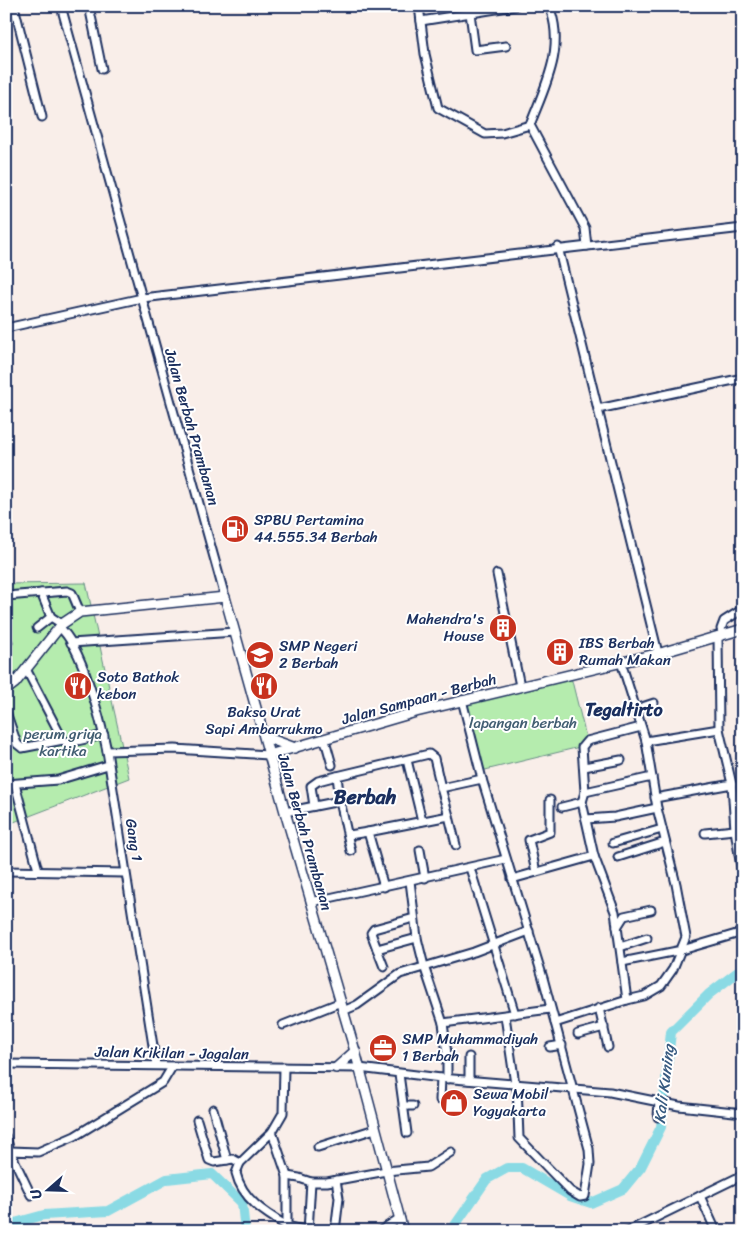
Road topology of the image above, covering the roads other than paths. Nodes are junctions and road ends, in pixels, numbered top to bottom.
1 (14, 6) edge
2 (61, 6) edge
3 (89, 6) edge
4 (419, 6) edge
5 (515, 6) edge
6 (550, 6) edge
7 (484, 9) edge
8 (470, 13) junction
9 (421, 22) junction
10 (506, 46) dead end
11 (102, 69) dead end
12 (42, 117) dead end
13 (530, 125) junction
14 (743, 228) edge
15 (587, 246) junction
16 (558, 248) junction
17 (142, 298) junction
18 (6, 328) edge
19 (743, 378) edge
20 (598, 409) junction
21 (497, 574) dead end
22 (41, 593) junction
23 (6, 596) edge
24 (225, 597) junction
25 (743, 609) edge
26 (80, 612) junction
27 (51, 617) junction
28 (60, 626) junction
29 (37, 628) dead end
30 (743, 629) edge
31 (235, 632) junction
32 (720, 636) junction
33 (71, 643) junction
34 (658, 653) junction
35 (621, 662) junction
36 (26, 669) junction
37 (6, 672) edge
38 (15, 683) junction
39 (520, 686) junction
40 (6, 690) edge
41 (462, 700) junction
42 (654, 703) dead end
43 (636, 709) junction
44 (6, 712) edge
45 (641, 727) junction
46 (719, 729) junction
47 (104, 735) junction
48 (265, 737) junction
49 (62, 740) junction
50 (324, 740) junction
51 (646, 741) junction
52 (296, 748) junction
53 (107, 751) junction
54 (270, 755) junction
55 (407, 760) junction
56 (621, 760) dead end
57 (108, 765) junction
58 (332, 765) dead end
59 (584, 767) junction
60 (337, 776) junction
61 (652, 777) junction
62 (482, 779) junction
63 (6, 784) edge
64 (15, 784) junction
65 (732, 784) junction
66 (441, 788) junction
67 (585, 792) junction
68 (655, 798) junction
69 (550, 800) dead end
70 (340, 801) junction
71 (582, 802) junction
72 (314, 806) junction
73 (562, 807) dead end
74 (657, 808) junction
75 (284, 812) junction
76 (449, 816) junction
77 (586, 819) junction
78 (422, 821) junction
79 (662, 829) junction
80 (735, 830) junction
81 (368, 832) junction
82 (706, 833) dead end
83 (349, 835) junction
84 (613, 842) dead end
85 (665, 842) junction
86 (456, 845) dead end
87 (420, 850) dead end
88 (351, 851) dead end
89 (594, 856) junction
90 (618, 857) dead end
91 (506, 859) junction
92 (470, 868) junction
93 (38, 870) dead end
94 (6, 871) edge
95 (742, 871) edge
96 (536, 872) junction
97 (125, 873) junction
98 (425, 878) junction
99 (512, 879) junction
100 (743, 880) edge
101 (410, 881) junction
102 (384, 887) junction
103 (310, 902) junction
104 (651, 910) dead end
105 (414, 918) junction
106 (617, 927) junction
107 (529, 931) junction
108 (743, 932) edge
109 (417, 938) junction
110 (647, 938) dead end
111 (492, 945) junction
112 (620, 947) junction
113 (378, 949) junction
114 (682, 950) junction
115 (622, 962) junction
116 (424, 966) junction
117 (384, 967) dead end
118 (627, 1000) junction
119 (342, 1006) junction
120 (599, 1008) junction
121 (550, 1009) junction
122 (514, 1014) junction
123 (505, 1016) junction
124 (443, 1023) junction
125 (555, 1023) junction
126 (283, 1025) dead end
127 (604, 1027) junction
128 (578, 1034) dead end
129 (562, 1045) junction
130 (550, 1047) dead end
131 (608, 1047) dead end
132 (355, 1051) junction
133 (469, 1057) dead end
134 (6, 1064) edge
135 (156, 1066) junction
136 (172, 1066) junction
137 (284, 1067) junction
138 (336, 1068) junction
139 (359, 1068) junction
140 (399, 1074) junction
141 (444, 1078) junction
142 (469, 1080) junction
143 (516, 1084) junction
144 (572, 1088) junction
145 (440, 1100) dead end
146 (660, 1101) junction
147 (403, 1106) junction
148 (413, 1106) dead end
149 (213, 1110) dead end
150 (743, 1113) edge
151 (658, 1117) dead end
152 (197, 1120) dead end
153 (375, 1129) junction
154 (272, 1132) junction
155 (407, 1133) dead end
156 (6, 1137) edge
157 (318, 1147) dead end
158 (8, 1151) edge
159 (451, 1152) dead end
160 (227, 1160) junction
161 (240, 1163) junction
162 (386, 1171) junction
163 (743, 1175) edge
164 (287, 1176) junction
165 (336, 1180) junction
166 (311, 1182) junction
167 (31, 1196) dead end
168 (700, 1196) junction
169 (400, 1218) junction
170 (287, 1226) junction
171 (308, 1231) edge
172 (335, 1231) edge
173 (380, 1231) edge
174 (404, 1231) edge
175 (628, 1231) edge
176 (716, 1231) edge

1 - 12 street
2 - 17 street, Jalan Berbah Prambanan
3 - 11 street
4 - 9 street
5 - 7 street
6 - 13 street
7 - 8 street
8 - 9 street
8 - 10 street
9 - 13 street
13 - 15 street
14 - 15 street
15 - 16 street
16 - 17 street
16 - 20 street
17 - 18 street
17 - 24 street, Jalan Berbah Prambanan
19 - 20 street
20 - 34 street
21 - 39 street, Jalan Sampaan - Berbah
22 - 23 street
22 - 26 street
22 - 27 street
24 - 26 main road
24 - 31 main road, Jalan Berbah Prambanan
25 - 32 street
26 - 28 main road
27 - 28 street
27 - 29 street
28 - 33 street, Gang 1
28 - 36 main road
30 - 32 main road, Jalan Sampaan - Berbah
31 - 33 street
31 - 48 main road, Jalan Berbah Prambanan
32 - 34 main road, Jalan Sampaan - Berbah
32 - 46 street
33 - 47 street, Gang 1
34 - 35 main road, Jalan Sampaan - Berbah
35 - 39 main road, Jalan Sampaan - Berbah
35 - 43 street
36 - 38 main road
36 - 49 street
37 - 38 street
38 - 40 main road
39 - 41 main road, Jalan Sampaan - Berbah
41 - 50 main road, Jalan Sampaan - Berbah
41 - 62 street
42 - 43 street
43 - 45 street
44 - 49 street
45 - 51 street
45 - 59 street
46 - 51 street
46 - 65 street
47 - 49 street
47 - 53 street, Gang 1
48 - 52 main road
48 - 54 main road, Jalan Berbah Prambanan
50 - 52 main road, Jalan Sampaan - Berbah
50 - 58 street
51 - 61 street
52 - 54 main road, Jalan Sampaan - Berbah
53 - 54 street
53 - 57 street, Gang 1
54 - 75 main road, Jalan Berbah Prambanan
55 - 60 street
55 - 66 street
55 - 78 street
56 - 59 street
57 - 64 street
57 - 97 street, Gang 1
59 - 67 street
60 - 70 street
60 - 72 street
61 - 67 street
61 - 68 street
62 - 66 street
62 - 91 street
63 - 64 street
64 - 93 street
65 - 68 street
65 - 80 street
66 - 76 street
67 - 71 street
68 - 74 street
69 - 96 street
70 - 72 street
70 - 83 street
71 - 73 street
71 - 77 street
72 - 75 street
74 - 77 street
74 - 79 street
75 - 103 main road, Jalan Berbah Prambanan
76 - 78 street
76 - 86 street
77 - 89 street
78 - 81 street
79 - 84 street
79 - 85 street
80 - 82 street
80 - 95 street
81 - 83 street
81 - 102 street
83 - 88 street
85 - 90 street
85 - 114 street
87 - 98 street
89 - 96 street
89 - 106 street
91 - 92 street
91 - 99 street
92 - 98 street
92 - 111 street
94 - 97 street
95 - 100 street
96 - 99 street
97 - 135 street, Gang 1
98 - 101 street
99 - 107 street
101 - 102 street
101 - 105 street
102 - 103 street
103 - 119 main road, Jalan Berbah Prambanan
104 - 106 street
105 - 109 street
105 - 113 street
106 - 112 street
107 - 111 street
107 - 121 street
108 - 114 street
109 - 113 street
109 - 116 street
110 - 112 street
111 - 116 street
111 - 122 street
112 - 115 street
113 - 117 street
114 - 115 street
114 - 118 street
115 - 118 street
116 - 119 street
116 - 124 street
118 - 120 street
119 - 126 street
119 - 132 main road, Jalan Berbah Prambanan
120 - 125 street
120 - 127 street
121 - 122 street
121 - 125 street
122 - 123 street
123 - 124 street
123 - 143 street
124 - 141 street
125 - 129 street
127 - 128 street
127 - 131 street
129 - 130 street
129 - 144 street
132 - 138 main road
132 - 139 main road, Jalan Berbah Prambanan
133 - 142 street
134 - 135 street, Jalan Krikilan - Jagalan
135 - 136 street, Jalan Krikilan - Jagalan
136 - 137 street, Jalan Krikilan - Jagalan
136 - 158 street
137 - 138 street, Jalan Krikilan - Jagalan
137 - 154 street
138 - 139 street, Jalan Krikilan - Jagalan
139 - 140 street, Jalan Krikilan - Jagalan
139 - 153 main road, Jalan Berbah Prambanan
140 - 141 street, Jalan Krikilan - Jagalan
140 - 147 street
141 - 142 street, Jalan Krikilan - Jagalan
141 - 145 street
142 - 143 street, Jalan Krikilan - Jagalan
143 - 144 street, Jalan Krikilan - Jagalan
143 - 144 street
144 - 146 street, Jalan Krikilan - Jagalan
146 - 150 street, Jalan Krikilan - Jagalan
146 - 151 street
147 - 148 street
147 - 155 street
149 - 160 street
152 - 160 street
153 - 157 street
153 - 162 main road, Jalan Berbah Prambanan
154 - 161 street
154 - 164 street
156 - 158 street
158 - 167 street
159 - 162 street
160 - 161 street
161 - 170 street
162 - 165 street
162 - 169 main road, Jalan Berbah Prambanan
163 - 168 street
164 - 166 street
164 - 170 street
165 - 166 street
165 - 172 street
166 - 171 street
168 - 175 street
168 - 176 street
169 - 173 street
169 - 174 main road, Jalan Berbah Prambanan
170 - 171 street

